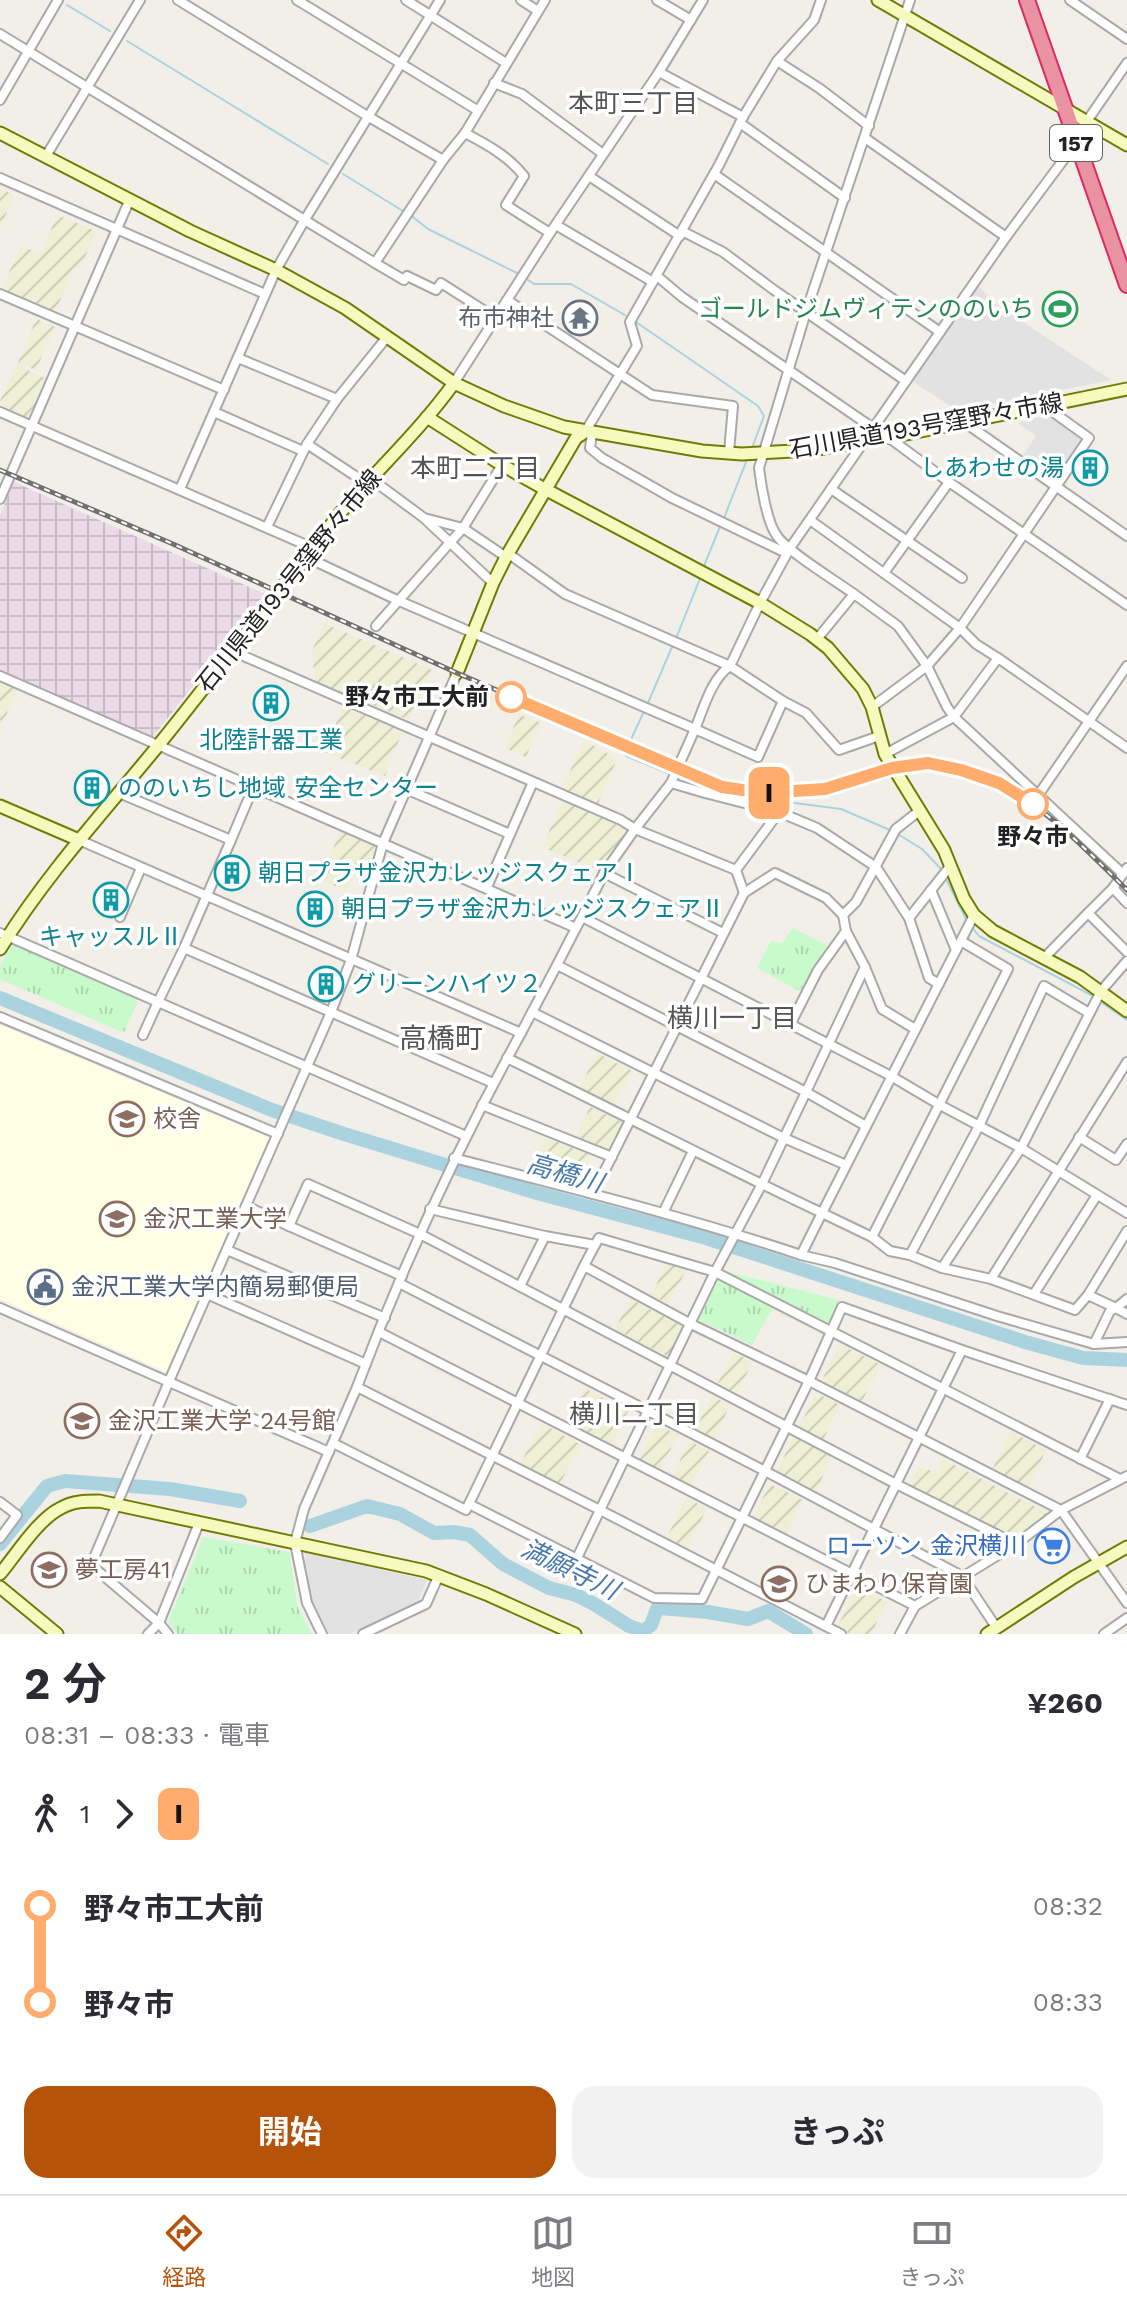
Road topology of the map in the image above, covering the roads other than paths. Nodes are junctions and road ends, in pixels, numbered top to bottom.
1 (58, 0) edge
2 (140, 0) edge
3 (178, 0) edge
4 (297, 0) edge
5 (406, 0) edge
6 (440, 0) edge
7 (521, 0) edge
8 (545, 0) edge
9 (657, 0) edge
10 (703, 0) edge
11 (821, 0) edge
12 (878, 0) edge
13 (910, 0) edge
14 (917, 0) edge
15 (1027, 0) edge
16 (1070, 0) edge
17 (538, 11) junction
18 (430, 15) junction
19 (905, 17) junction
20 (691, 20) junction
21 (0, 34) edge
22 (1127, 39) edge
23 (27, 51) junction
24 (777, 61) junction
25 (400, 63) junction
26 (506, 63) junction
27 (1127, 63) edge
28 (659, 72) junction
29 (494, 83) junction
30 (88, 87) junction
31 (0, 100) edge
32 (1065, 108) junction
33 (477, 110) junction
34 (369, 117) junction
35 (742, 120) junction
36 (1087, 121) junction
37 (869, 126) junction
38 (0, 133) edge
39 (465, 133) junction
40 (865, 138) junction
41 (1076, 143) junction
42 (1127, 145) edge
43 (603, 154) junction
44 (46, 156) junction
45 (443, 160) junction
46 (714, 174) junction
47 (589, 176) junction
48 (0, 178) edge
49 (845, 198) junction
50 (130, 199) junction
51 (304, 221) junction
52 (556, 225) junction
53 (116, 229) junction
54 (550, 233) junction
55 (681, 233) junction
56 (1006, 237) junction
57 (826, 254) junction
58 (375, 263) junction
59 (276, 270) junction
60 (655, 279) junction
61 (1127, 285) edge
62 (0, 294) edge
63 (265, 294) junction
64 (507, 300) junction
65 (806, 312) junction
66 (496, 318) junction
67 (74, 326) junction
68 (940, 332) junction
69 (387, 337) junction
70 (238, 358) junction
71 (790, 372) junction
72 (619, 373) junction
73 (906, 381) junction
74 (454, 383) junction
75 (1127, 389) edge
76 (224, 390) junction
77 (337, 399) junction
78 (1046, 407) junction
79 (0, 412) edge
80 (214, 412) junction
81 (427, 417) junction
82 (964, 422) junction
83 (32, 426) junction
84 (873, 428) junction
85 (588, 432) junction
86 (888, 437) junction
87 (865, 440) junction
88 (305, 448) junction
89 (729, 452) junction
90 (754, 453) junction
91 (502, 465) junction
92 (368, 480) junction
93 (949, 482) junction
94 (1056, 487) junction
95 (180, 489) junction
96 (547, 489) junction
97 (831, 489) junction
98 (0, 499) edge
99 (424, 518) junction
100 (810, 520) junction
101 (267, 527) junction
102 (463, 528) junction
103 (1024, 534) junction
104 (1127, 536) edge
105 (907, 541) junction
106 (450, 544) junction
107 (790, 548) junction
108 (310, 552) junction
109 (508, 556) junction
110 (884, 573) junction
111 (962, 578) dead end
112 (493, 583) junction
113 (854, 594) junction
114 (397, 600) junction
115 (760, 603) junction
116 (1127, 605) edge
117 (376, 626) dead end
118 (960, 628) junction
119 (474, 632) junction
120 (817, 639) junction
121 (232, 651) junction
122 (998, 658) junction
123 (730, 666) junction
124 (927, 666) junction
125 (1127, 666) edge
126 (457, 673) joint
127 (0, 676) edge
128 (783, 701) junction
129 (872, 707) junction
130 (954, 717) junction
131 (1089, 721) junction
132 (695, 729) junction
133 (428, 735) junction
134 (879, 736) junction
135 (158, 745) junction
136 (1127, 748) edge
137 (885, 754) junction
138 (673, 778) junction
139 (533, 782) junction
140 (253, 788) junction
141 (406, 789) junction
142 (119, 793) junction
143 (1039, 794) junction
144 (0, 806) edge
145 (919, 811) junction
146 (779, 812) junction
147 (635, 829) junction
148 (510, 834) junction
149 (79, 840) junction
150 (231, 840) junction
151 (383, 843) junction
152 (876, 867) junction
153 (949, 867) junction
154 (141, 868) junction
155 (736, 870) junction
156 (1125, 871) edge
157 (604, 873) junction
158 (487, 887) junction
159 (1113, 888) junction
160 (931, 890) junction
161 (744, 893) junction
162 (206, 895) junction
163 (1127, 903) edge
164 (1088, 913) junction
165 (843, 915) junction
166 (120, 917) dead end
167 (582, 917) junction
168 (909, 918) junction
169 (971, 921) junction
170 (576, 928) junction
171 (846, 931) junction
172 (723, 933) junction
173 (4, 935) edge
174 (958, 946) junction
175 (184, 948) junction
176 (0, 949) edge
177 (1127, 952) edge
178 (1045, 957) junction
179 (351, 960) junction
180 (1127, 961) edge
181 (557, 965) junction
182 (865, 967) junction
183 (702, 977) junction
184 (939, 984) junction
185 (1098, 996) junction
186 (158, 1002) junction
187 (1127, 1011) edge
188 (331, 1012) junction
189 (532, 1012) junction
190 (1089, 1013) junction
191 (0, 1017) edge
192 (791, 1023) junction
193 (677, 1025) junction
194 (915, 1029) junction
195 (521, 1033) junction
196 (143, 1035) dead end
197 (827, 1043) junction
198 (507, 1058) junction
199 (1127, 1062) edge
200 (307, 1067) junction
201 (654, 1072) junction
202 (891, 1076) junction
203 (493, 1083) junction
204 (806, 1092) junction
205 (482, 1105) junction
206 (940, 1105) junction
207 (631, 1119) junction
208 (866, 1126) junction
209 (979, 1126) junction
210 (278, 1134) junction
211 (466, 1136) junction
212 (1079, 1137) junction
213 (784, 1138) junction
214 (1127, 1144) edge
215 (1021, 1148) junction
216 (693, 1151) junction
217 (612, 1157) junction
218 (454, 1158) junction
219 (846, 1165) junction
220 (1058, 1170) junction
221 (762, 1184) junction
222 (593, 1194) junction
223 (1097, 1195) junction
224 (246, 1206) junction
225 (430, 1209) junction
226 (663, 1213) junction
227 (822, 1213) junction
228 (1127, 1213) edge
229 (289, 1226) junction
230 (1127, 1231) edge
231 (735, 1233) junction
232 (420, 1234) junction
233 (545, 1236) junction
234 (872, 1237) junction
235 (595, 1245) junction
236 (227, 1250) junction
237 (801, 1255) junction
238 (910, 1255) junction
239 (584, 1266) junction
240 (717, 1268) junction
241 (942, 1268) junction
242 (991, 1279) junction
243 (400, 1280) junction
244 (520, 1286) junction
245 (207, 1294) junction
246 (1034, 1294) junction
247 (1088, 1295) junction
248 (1127, 1299) edge
249 (0, 1308) edge
250 (1116, 1308) junction
251 (563, 1309) junction
252 (1127, 1314) edge
253 (385, 1318) junction
254 (691, 1324) junction
255 (832, 1331) junction
256 (379, 1332) junction
257 (1127, 1342) edge
258 (1094, 1344) junction
259 (962, 1350) junction
260 (540, 1357) junction
261 (366, 1364) junction
262 (671, 1365) junction
263 (809, 1381) junction
264 (168, 1382) junction
265 (357, 1387) junction
266 (943, 1389) junction
267 (1110, 1399) junction
268 (518, 1402) junction
269 (1127, 1405) edge
270 (647, 1412) junction
271 (787, 1426) junction
272 (920, 1437) junction
273 (331, 1447) junction
274 (492, 1455) junction
275 (625, 1458) junction
276 (1080, 1459) junction
277 (765, 1471) junction
278 (1124, 1478) edge
279 (896, 1484) junction
280 (0, 1502) edge
281 (469, 1504) junction
282 (117, 1505) junction
283 (600, 1510) junction
284 (1061, 1510) junction
285 (742, 1517) junction
286 (199, 1523) junction
287 (873, 1529) junction
288 (0, 1538) edge
289 (295, 1543) junction
290 (1016, 1544) junction
291 (1127, 1547) edge
292 (577, 1558) junction
293 (1099, 1562) junction
294 (717, 1570) junction
295 (0, 1574) edge
296 (852, 1574) junction
297 (439, 1575) junction
298 (962, 1576) junction
299 (0, 1587) edge
300 (1127, 1603) edge
301 (915, 1606) junction
302 (1127, 1618) edge
303 (159, 1623) junction
304 (826, 1626) junction
305 (557, 1630) edge
306 (991, 1631) edge
307 (57, 1634) edge
308 (148, 1634) edge
309 (168, 1634) edge
310 (322, 1634) edge
311 (363, 1634) edge
312 (575, 1634) edge
313 (841, 1634) edge
314 (900, 1634) edge
315 (1104, 1634) edge

1 - 23 street
2 - 30 street
3 - 34 street
4 - 25 street
5 - 18 street
6 - 18 street
7 - 17 street
8 - 17 street
9 - 20 street
10 - 20 street
11 - 24 street
12 - 19 street
13 - 19 street
14 - 19 street
15 - 32 highway, 157
16 - 22 street
17 - 26 street
18 - 25 street
18 - 26 street
19 - 32 street
19 - 37 street
20 - 28 street
21 - 23 street
23 - 30 street
23 - 31 street
24 - 35 street
24 - 37 street
25 - 33 street
25 - 34 street
26 - 29 street
27 - 36 street
28 - 35 street
28 - 43 street
29 - 33 street
29 - 43 street
30 - 44 street
30 - 51 street
32 - 36 street
32 - 41 highway, 157
33 - 39 street
34 - 45 street
34 - 51 street
35 - 46 street
35 - 49 street
36 - 41 street
36 - 42 street
37 - 40 street
38 - 44 street
39 - 45 street
39 - 54 street
40 - 49 street
40 - 56 street
41 - 56 street
41 - 61 highway, 157
43 - 47 street
44 - 50 street
45 - 58 street
46 - 55 street
46 - 57 street
47 - 52 street
47 - 55 street
48 - 53 street
49 - 57 street
50 - 53 street
50 - 59 street
51 - 58 street
51 - 59 street
52 - 54 street
52 - 60 street
53 - 63 street
53 - 67 street
54 - 64 street
55 - 60 street
55 - 65 street
56 - 68 street
57 - 65 street
57 - 68 street
58 - 66 street
59 - 63 street
59 - 69 street
60 - 71 street
60 - 72 street
62 - 67 street
63 - 70 street
64 - 66 street
64 - 72 street
65 - 71 street
65 - 73 street
66 - 74 street
67 - 76 street
67 - 83 street
68 - 73 street
69 - 74 street
69 - 77 street
70 - 76 street
70 - 77 street
71 - 84 street
71 - 90 street
72 - 85 street
72 - 89 street
73 - 84 street
74 - 81 street, 石川県道193号窪野々市線
74 - 85 street, 石川県道193号窪野々市線
75 - 78 street, 石川県道193号窪野々市線
76 - 80 street
77 - 88 street
78 - 82 street, 石川県道193号窪野々市線
78 - 94 street
79 - 83 street
80 - 88 street
80 - 95 street
81 - 91 street
81 - 92 street, 石川県道193号窪野々市線
82 - 86 street, 石川県道193号窪野々市線
82 - 94 street
83 - 95 street
83 - 98 street
84 - 87 street
85 - 89 street, 石川県道193号窪野々市線
85 - 96 street
85 - 107 street
86 - 87 street, 石川県道193号窪野々市線
86 - 93 street
87 - 90 street, 石川県道193号窪野々市線
87 - 97 street
88 - 92 street
88 - 101 street
89 - 90 street, 石川県道193号窪野々市線
90 - 107 street
91 - 96 street
91 - 102 street
92 - 99 street
92 - 108 street, 石川県道193号窪野々市線
93 - 103 street
93 - 105 street
94 - 103 street
94 - 104 street
95 - 101 street
96 - 109 street
96 - 115 street
97 - 100 street
97 - 105 street
99 - 102 street
99 - 106 street
100 - 107 street
100 - 110 street
101 - 108 street
102 - 106 street
102 - 109 street
103 - 116 street
103 - 118 street
105 - 110 street
105 - 111 street
106 - 112 street
106 - 114 street
107 - 113 street
107 - 115 street
108 - 114 street
108 - 121 street, 石川県道193号窪野々市線
109 - 112 street
109 - 123 street
110 - 118 street
112 - 119 street
113 - 120 street
113 - 124 street
114 - 117 street
114 - 119 street
115 - 120 street
115 - 123 street
118 - 122 street
118 - 124 street
119 - 126 street
119 - 132 street
120 - 129 street
121 - 133 street
121 - 135 street, 石川県道193号窪野々市線
122 - 130 street
122 - 131 street
123 - 128 street
123 - 132 street
124 - 129 street
124 - 130 street
125 - 131 street
126 - 133 street
127 - 135 street
128 - 132 street
128 - 134 street
129 - 134 street
130 - 137 street
130 - 143 street
131 - 136 street
131 - 143 street
132 - 138 street
133 - 139 street
133 - 141 street
134 - 137 street
135 - 140 street
135 - 142 street, 石川県道193号窪野々市線
137 - 145 street
138 - 146 street
138 - 147 street
139 - 147 street
139 - 148 street
140 - 150 street
140 - 151 street
141 - 148 street
141 - 151 street
142 - 149 street, 石川県道193号窪野々市線
142 - 150 street
143 - 156 street
144 - 149 street
145 - 152 street
145 - 153 street
146 - 152 street
146 - 155 street
147 - 155 street
147 - 157 street
148 - 158 street
149 - 154 street
149 - 173 street, 石川県道193号窪野々市線
150 - 162 street
151 - 158 street
151 - 179 street
152 - 165 street
152 - 168 street
153 - 160 street
153 - 169 street
154 - 162 street
154 - 166 street
155 - 161 street
156 - 159 street
157 - 167 street
157 - 172 street
158 - 170 street
159 - 163 street
159 - 164 street
160 - 168 street
160 - 174 street
161 - 165 street
161 - 172 street
162 - 175 street
162 - 179 street
164 - 177 street
164 - 178 street
165 - 171 street
167 - 170 street
167 - 183 street
168 - 184 street
169 - 174 street
169 - 178 street
170 - 181 street
171 - 182 street
171 - 192 street
172 - 183 street
173 - 176 street, 石川県道193号窪野々市線
173 - 186 street
174 - 184 street
174 - 206 street
175 - 186 street
175 - 188 street
178 - 185 street
179 - 188 street
179 - 195 street
180 - 185 street
181 - 189 street
181 - 193 street
182 - 194 street
182 - 197 street
183 - 192 street
183 - 193 street
184 - 194 street
185 - 187 street
185 - 190 street
186 - 196 street
186 - 200 street
188 - 200 street
188 - 203 street
189 - 195 street
189 - 201 street
190 - 209 street
190 - 215 street
191 - 210 street
192 - 197 street
193 - 201 street
193 - 204 street
194 - 202 street
195 - 198 street
197 - 202 street
197 - 204 street
198 - 203 street
198 - 207 street
199 - 212 street
200 - 210 street
200 - 211 street
201 - 207 street
201 - 213 street
202 - 206 street
202 - 208 street
203 - 205 street
204 - 208 street
204 - 213 street
205 - 211 street
205 - 217 street
206 - 209 street
206 - 234 street
207 - 216 street
207 - 217 street
208 - 219 street
209 - 215 street
209 - 238 street
210 - 224 street
211 - 218 street
212 - 214 street
212 - 220 street
213 - 219 street
213 - 221 street
215 - 220 street
215 - 241 street
216 - 221 street
216 - 226 street
217 - 222 street
218 - 222 street
218 - 225 street
219 - 227 street
220 - 223 street
220 - 242 street
221 - 227 street
221 - 231 street
222 - 226 street
223 - 228 street
223 - 246 street
224 - 229 street
224 - 236 street
225 - 232 street
225 - 233 street
226 - 231 street
227 - 234 street
227 - 237 street
229 - 232 street
229 - 243 street
230 - 247 street
231 - 237 street
231 - 240 street
232 - 243 street
232 - 244 street
233 - 235 street
233 - 244 street
234 - 238 street
235 - 239 street
235 - 240 street
236 - 245 street
236 - 253 street
237 - 258 street
238 - 241 street
239 - 251 street
239 - 254 street
240 - 254 street
240 - 255 street
241 - 242 street
242 - 246 street
243 - 253 street
243 - 260 street
244 - 251 street
245 - 261 street
245 - 264 street
246 - 247 street
247 - 250 street
248 - 250 street
249 - 264 street
250 - 252 street
250 - 258 street
251 - 260 street
251 - 262 street
253 - 256 street
254 - 262 street
254 - 263 street
255 - 259 street
255 - 263 street
255 - 266 street
256 - 261 street
256 - 268 street
257 - 258 street
259 - 266 street
259 - 267 street
260 - 268 street
260 - 270 street
261 - 265 street
262 - 270 street
262 - 271 street
263 - 271 street
263 - 272 street
264 - 273 street
264 - 282 street
265 - 273 street
265 - 274 street
266 - 272 street
266 - 276 street
267 - 269 street
267 - 276 street
268 - 274 street
268 - 275 street
270 - 275 street
270 - 277 street
271 - 277 street
271 - 279 street
272 - 279 street
272 - 284 street
273 - 281 street
273 - 289 street
274 - 281 street
274 - 283 street
275 - 283 street
275 - 285 street
276 - 278 street
277 - 285 street
277 - 287 street
278 - 284 street
279 - 287 street
279 - 290 street
280 - 288 street
281 - 292 street
282 - 286 street
282 - 295 street
282 - 303 street
283 - 292 street
283 - 294 street
284 - 290 street
284 - 293 street
285 - 294 street
285 - 296 street
286 - 289 street
286 - 303 street
287 - 296 street
287 - 298 street
289 - 297 street
289 - 310 street
290 - 298 street
291 - 293 street
292 - 294 street
293 - 300 street
293 - 306 street
294 - 304 street
296 - 301 street
296 - 304 street
297 - 305 street
297 - 311 street
298 - 301 street
298 - 306 street
299 - 307 street
301 - 314 street
302 - 315 street
303 - 308 street
303 - 309 street
304 - 313 street
305 - 312 street

